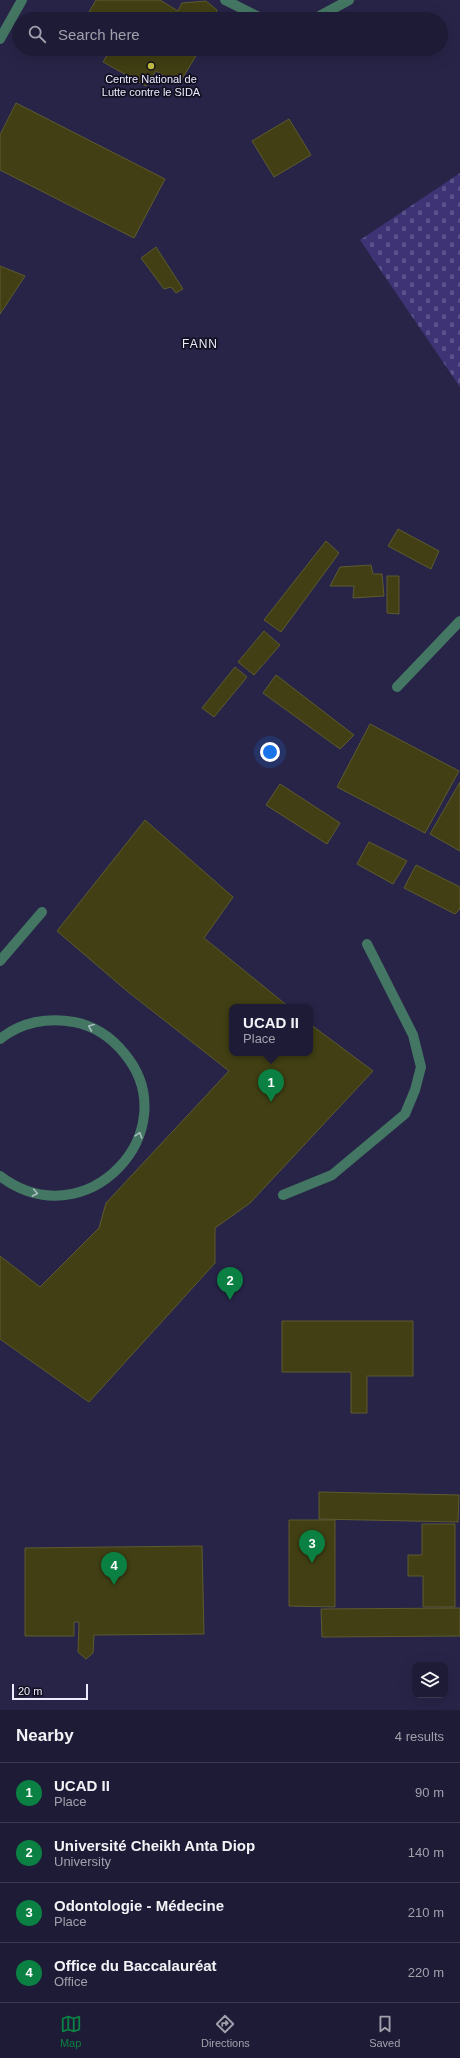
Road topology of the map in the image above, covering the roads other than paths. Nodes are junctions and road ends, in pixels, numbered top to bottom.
1 (22, 0) edge
2 (225, 0) edge
3 (349, 0) edge
4 (15, 12) edge
5 (249, 12) edge
6 (327, 12) edge
7 (12, 18) edge
8 (0, 39) edge
9 (460, 621) edge
10 (397, 687) dead end
11 (42, 912) dead end
12 (367, 944) dead end
13 (0, 961) edge
14 (0, 1039) edge
15 (0, 1176) edge
16 (283, 1195) dead end

1 - 4 street
2 - 5 street
3 - 6 street
7 - 8 street
9 - 10 street
11 - 13 street
12 - 16 street
15 -> 14 street

